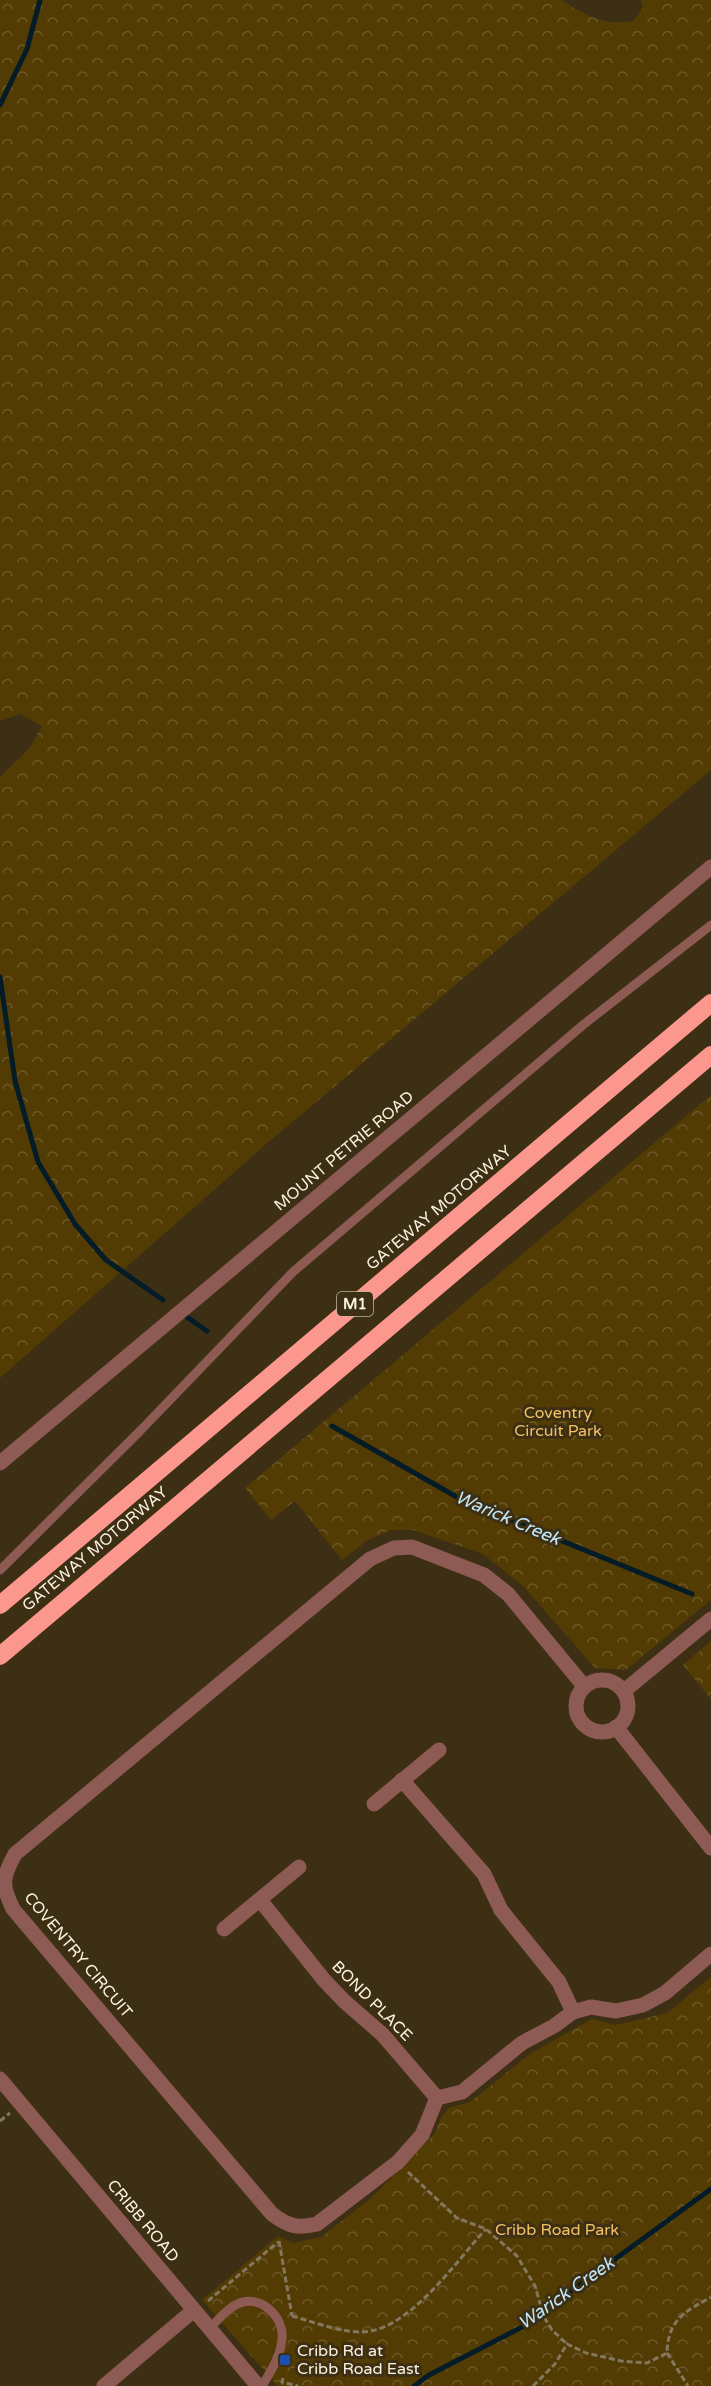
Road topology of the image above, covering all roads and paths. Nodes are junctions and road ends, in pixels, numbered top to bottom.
1 (711, 867) edge
2 (711, 925) edge
3 (711, 1003) edge
4 (711, 1055) edge
5 (0, 1463) edge
6 (0, 1569) edge
7 (0, 1605) edge
8 (711, 1619) edge
9 (0, 1656) edge
10 (584, 1686) junction
11 (624, 1691) junction
12 (616, 1727) junction
13 (439, 1750) dead end
14 (402, 1780) junction
15 (374, 1804) dead end
16 (711, 1848) edge
17 (299, 1867) dead end
18 (260, 1900) junction
19 (224, 1929) dead end
20 (711, 1954) edge
21 (573, 2012) junction
22 (0, 2079) edge
23 (437, 2098) junction
24 (12, 2111) dead end
25 (0, 2121) edge
26 (398, 2162) junction
27 (287, 2225) junction
28 (486, 2229) junction
29 (711, 2296) edge
30 (194, 2310) junction
31 (292, 2316) dead end
32 (210, 2328) junction
33 (567, 2344) junction
34 (667, 2353) junction
35 (104, 2386) edge
36 (260, 2386) edge
37 (533, 2386) edge
38 (688, 2386) edge

1 - 5 street, MOUNT PETRIE ROAD
2 - 6 lane
3 - 7 highway, GATEWAY MOTORWAY / M1
4 - 9 highway, GATEWAY MOTORWAY / M1
8 - 11 street
10 - 11 street
10 - 12 street
10 - 27 street, COVENTRY CIRCUIT
11 - 12 street
12 - 16 street
13 - 14 street
14 - 15 street
14 - 21 street
17 - 18 street
18 - 19 street
18 - 23 street, BOND PLACE
20 - 21 street
21 - 23 street
22 - 30 street, CRIBB ROAD
23 - 26 street
24 - 25 path
26 - 27 street
26 - 28 path
27 - 30 path
28 - 31 path
28 - 33 path
29 - 34 path
30 - 32 street, CRIBB ROAD
30 - 35 street
32 - 36 street, CRIBB ROAD
32 - 36 lane
33 - 34 path
33 - 37 path
34 - 38 path

